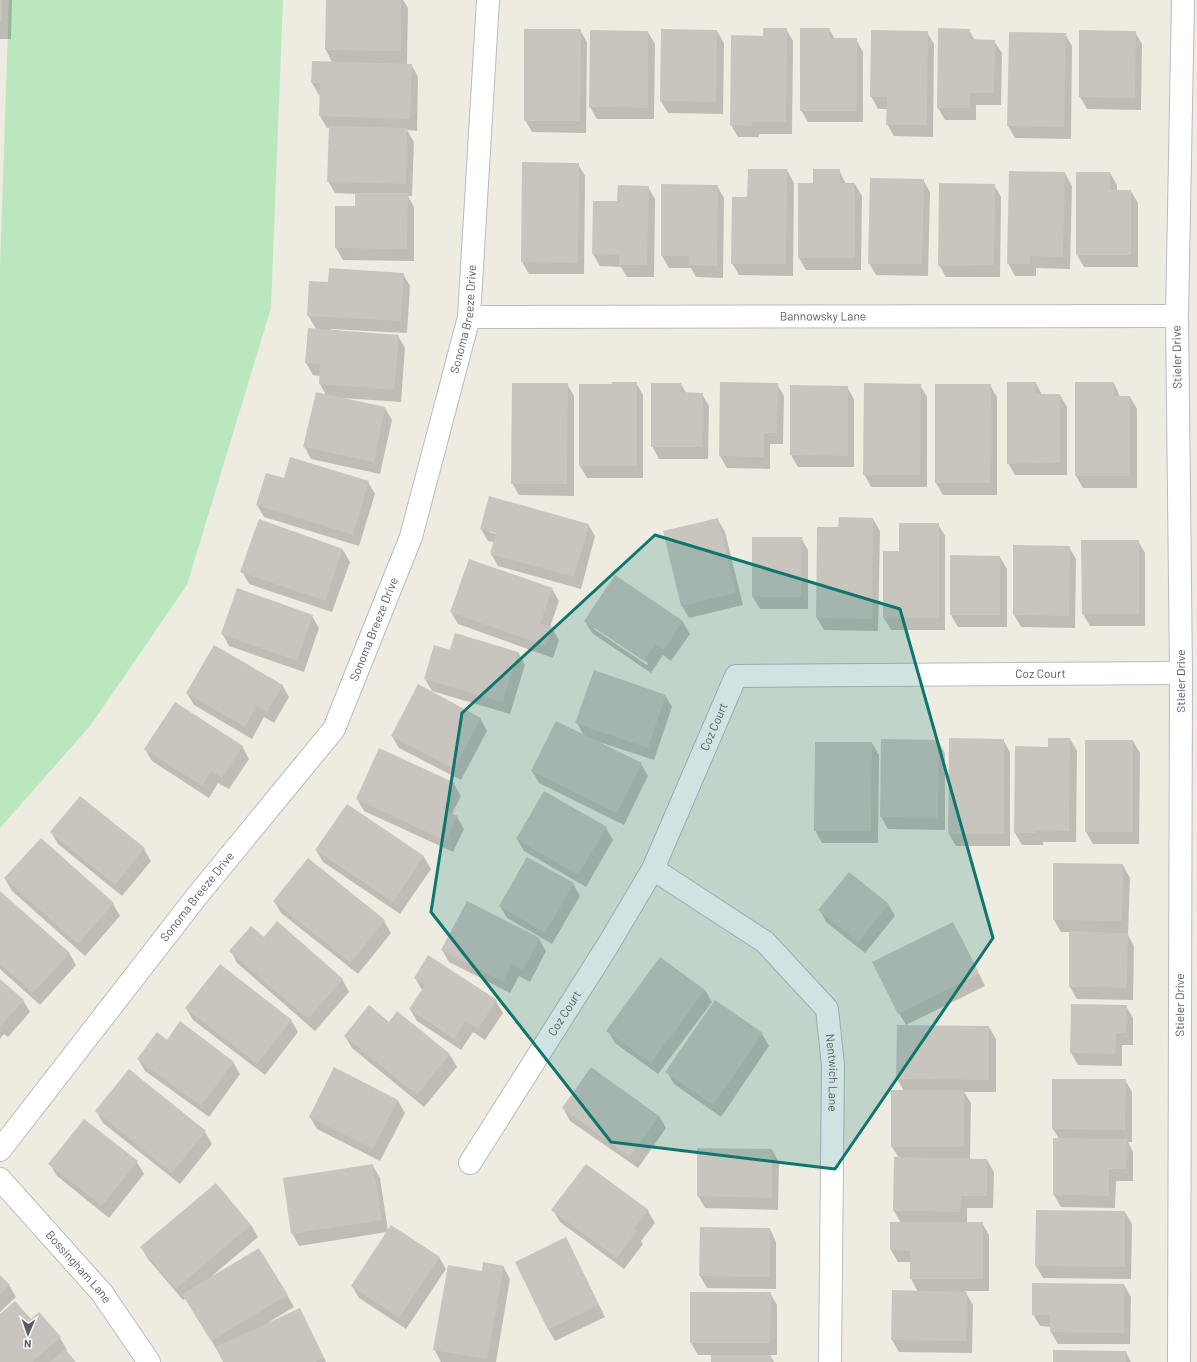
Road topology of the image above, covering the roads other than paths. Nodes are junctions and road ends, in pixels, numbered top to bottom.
1 (488, 0) edge
2 (1183, 0) edge
3 (1177, 316) junction
4 (469, 317) junction
5 (1181, 673) junction
6 (653, 869) junction
7 (0, 1150) edge
8 (470, 1163) dead end
9 (0, 1179) edge
10 (149, 1362) edge
11 (830, 1362) edge
12 (1179, 1362) edge

1 - 4 street, Sonoma Breeze Drive
2 - 3 street, Stieler Drive
3 - 4 street, Bannowsky Lane
3 - 5 street, Stieler Drive
4 - 7 street, Sonoma Breeze Drive
5 - 6 street, Coz Court
5 - 12 street, Stieler Drive
6 - 8 street, Coz Court
6 - 11 street, Nentwich Lane
9 - 10 street, Bossingham Lane

